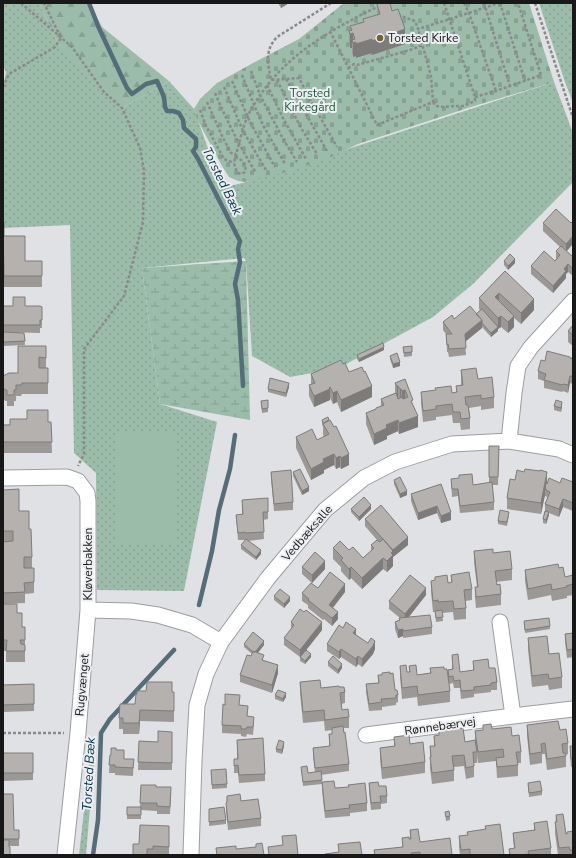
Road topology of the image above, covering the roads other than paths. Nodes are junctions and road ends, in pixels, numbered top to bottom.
1 (573, 301) edge
2 (509, 441) junction
3 (573, 455) edge
4 (3, 478) edge
5 (88, 610) junction
6 (500, 622) dead end
7 (220, 642) junction
8 (573, 709) edge
9 (513, 716) junction
10 (366, 736) dead end
11 (65, 855) edge
12 (190, 855) edge

1 - 2 street
2 - 3 street, Vedbæksalle
2 - 7 street, Vedbæksalle
4 - 5 street, Kløverbakken
5 - 7 street, Kløverbakken
5 - 11 street, Rugvænget
6 - 9 street
7 - 12 street, Vedbæksalle
8 - 9 street, Rønnebærvej
9 - 10 street, Rønnebærvej

